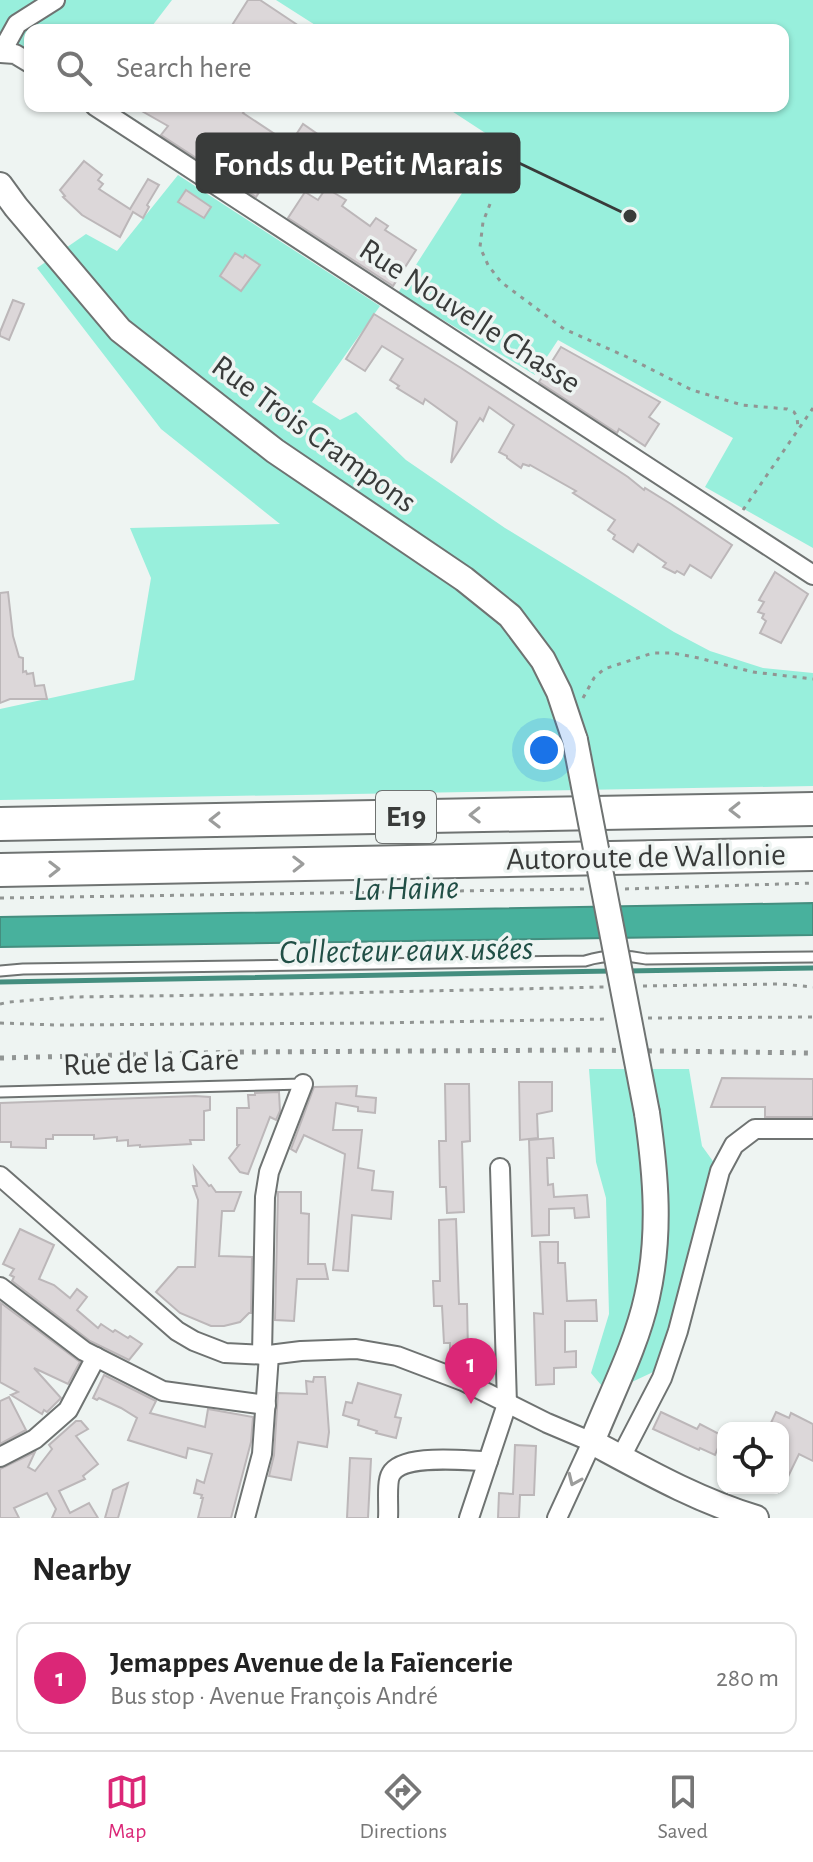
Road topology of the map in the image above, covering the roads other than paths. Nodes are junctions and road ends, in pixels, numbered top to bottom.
1 (55, 0) edge
2 (0, 53) edge
3 (24, 59) edge
4 (104, 112) edge
5 (0, 185) edge
6 (813, 575) edge
7 (813, 809) edge
8 (0, 824) edge
9 (813, 854) edge
10 (0, 870) edge
11 (813, 957) edge
12 (0, 971) edge
13 (303, 1084) joint
14 (0, 1092) edge
15 (813, 1129) edge
16 (500, 1168) dead end
17 (0, 1176) edge
18 (0, 1287) edge
19 (266, 1355) junction
20 (96, 1357) junction
21 (507, 1404) junction
22 (266, 1405) junction
23 (592, 1442) junction
24 (0, 1457) edge
25 (621, 1457) junction
26 (488, 1461) junction
27 (245, 1518) edge
28 (388, 1518) edge
29 (469, 1518) edge
30 (557, 1518) edge
31 (756, 1518) edge

1 - 2 street
2 - 3 street
4 - 6 street, Rue Nouvelle Chasse
5 - 23 street, Rue Trois Crampons, bridge
7 -> 8 highway, Autoroute de Wallonie / E19
10 -> 9 highway, Autoroute de Wallonie / E19
11 - 12 lane
13 - 14 lane, Rue de la Gare
13 - 19 street
15 - 25 street
16 - 21 street
17 - 19 street
18 - 20 street
19 - 21 street
19 - 22 street
20 - 22 street
20 - 24 street
21 - 23 street
21 - 26 street
22 - 27 street
23 - 25 street
23 -> 30 street
25 - 31 street
26 - 28 street
26 - 29 street

